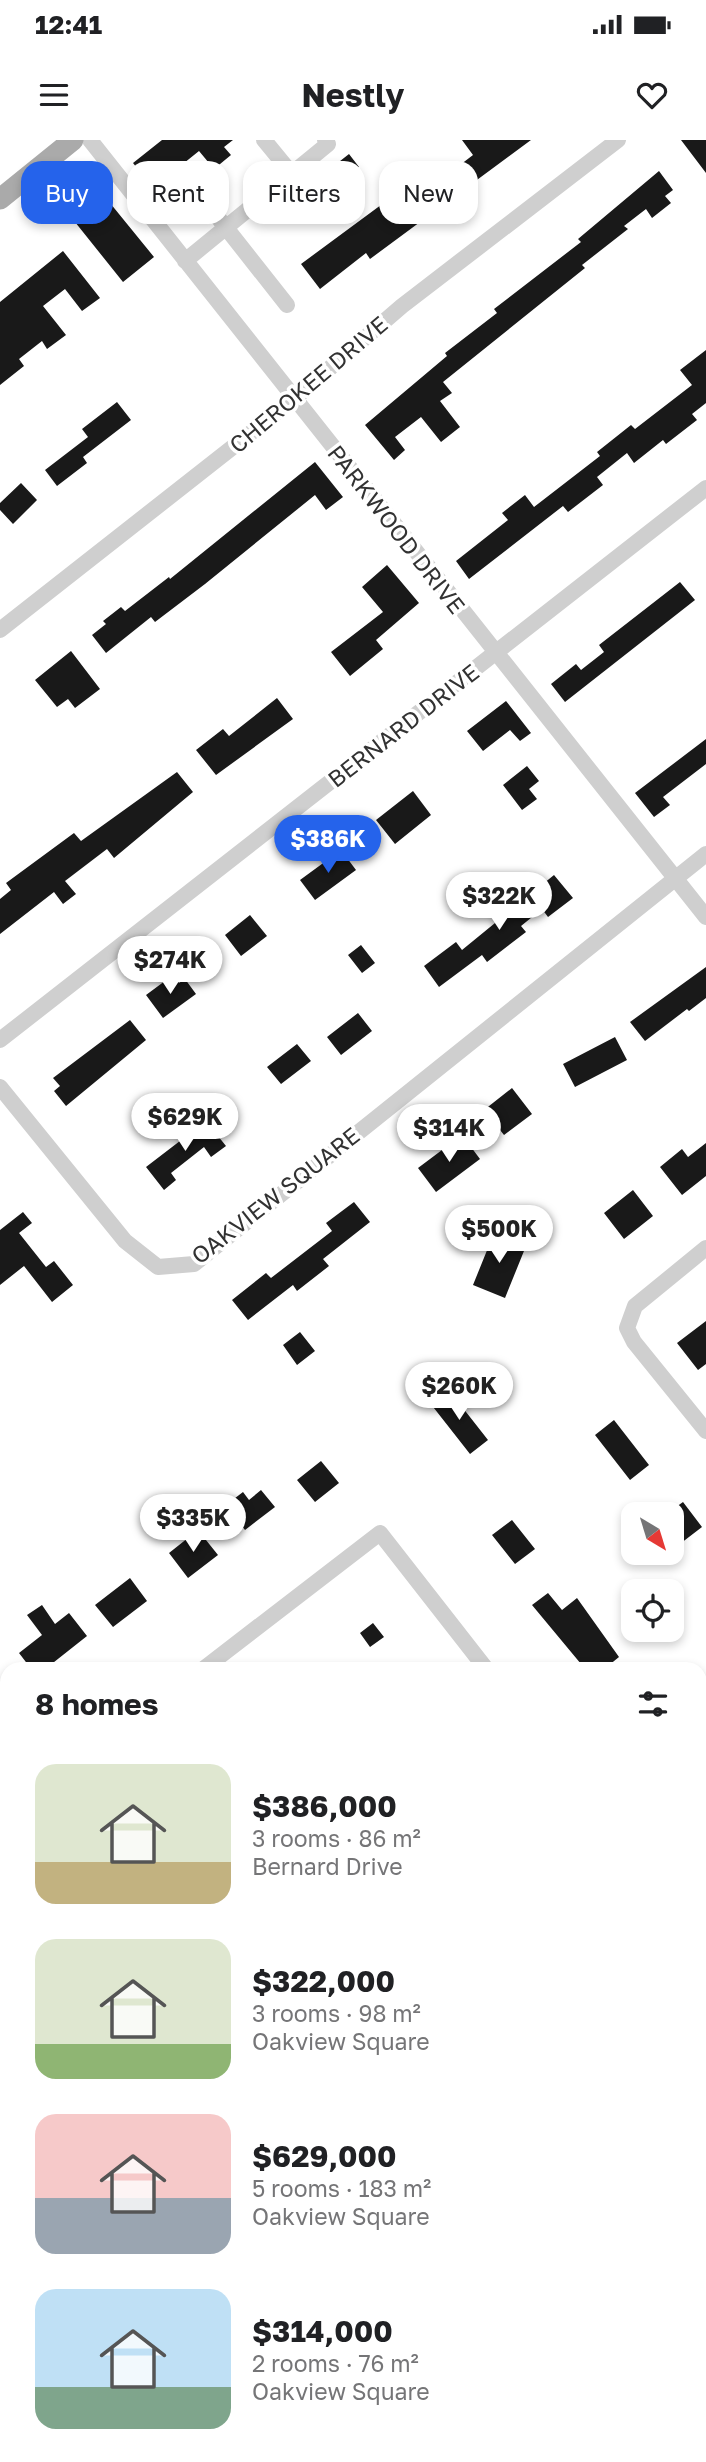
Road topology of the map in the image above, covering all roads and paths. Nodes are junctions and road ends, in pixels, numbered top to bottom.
1 (74, 140) edge
2 (90, 140) edge
3 (264, 140) edge
4 (326, 140) edge
5 (618, 140) edge
6 (281, 161) edge
7 (308, 161) edge
8 (0, 199) edge
9 (243, 215) edge
10 (223, 224) edge
11 (227, 229) junction
12 (185, 261) junction
13 (287, 306) dead end
14 (294, 400) junction
15 (706, 488) edge
16 (0, 630) edge
17 (495, 653) junction
18 (706, 854) edge
19 (675, 878) junction
20 (706, 917) edge
21 (0, 1040) edge
22 (0, 1087) edge
23 (706, 1248) edge
24 (706, 1431) edge
25 (212, 1662) edge
26 (481, 1662) edge

1 - 8 main road
2 - 12 street, PARKWOOD DRIVE
3 - 6 street
4 - 7 street
5 - 14 street, CHEROKEE DRIVE
9 - 11 street
10 - 11 street
11 - 12 street
11 - 13 street
12 - 14 street, PARKWOOD DRIVE
14 - 16 street, CHEROKEE DRIVE
14 - 17 street, PARKWOOD DRIVE
15 - 17 street, BERNARD DRIVE
17 - 19 street, PARKWOOD DRIVE
17 - 21 street, BERNARD DRIVE
18 - 19 street, OAKVIEW SQUARE
19 - 20 street, PARKWOOD DRIVE
19 - 22 street, OAKVIEW SQUARE
23 - 24 street
25 - 26 street

